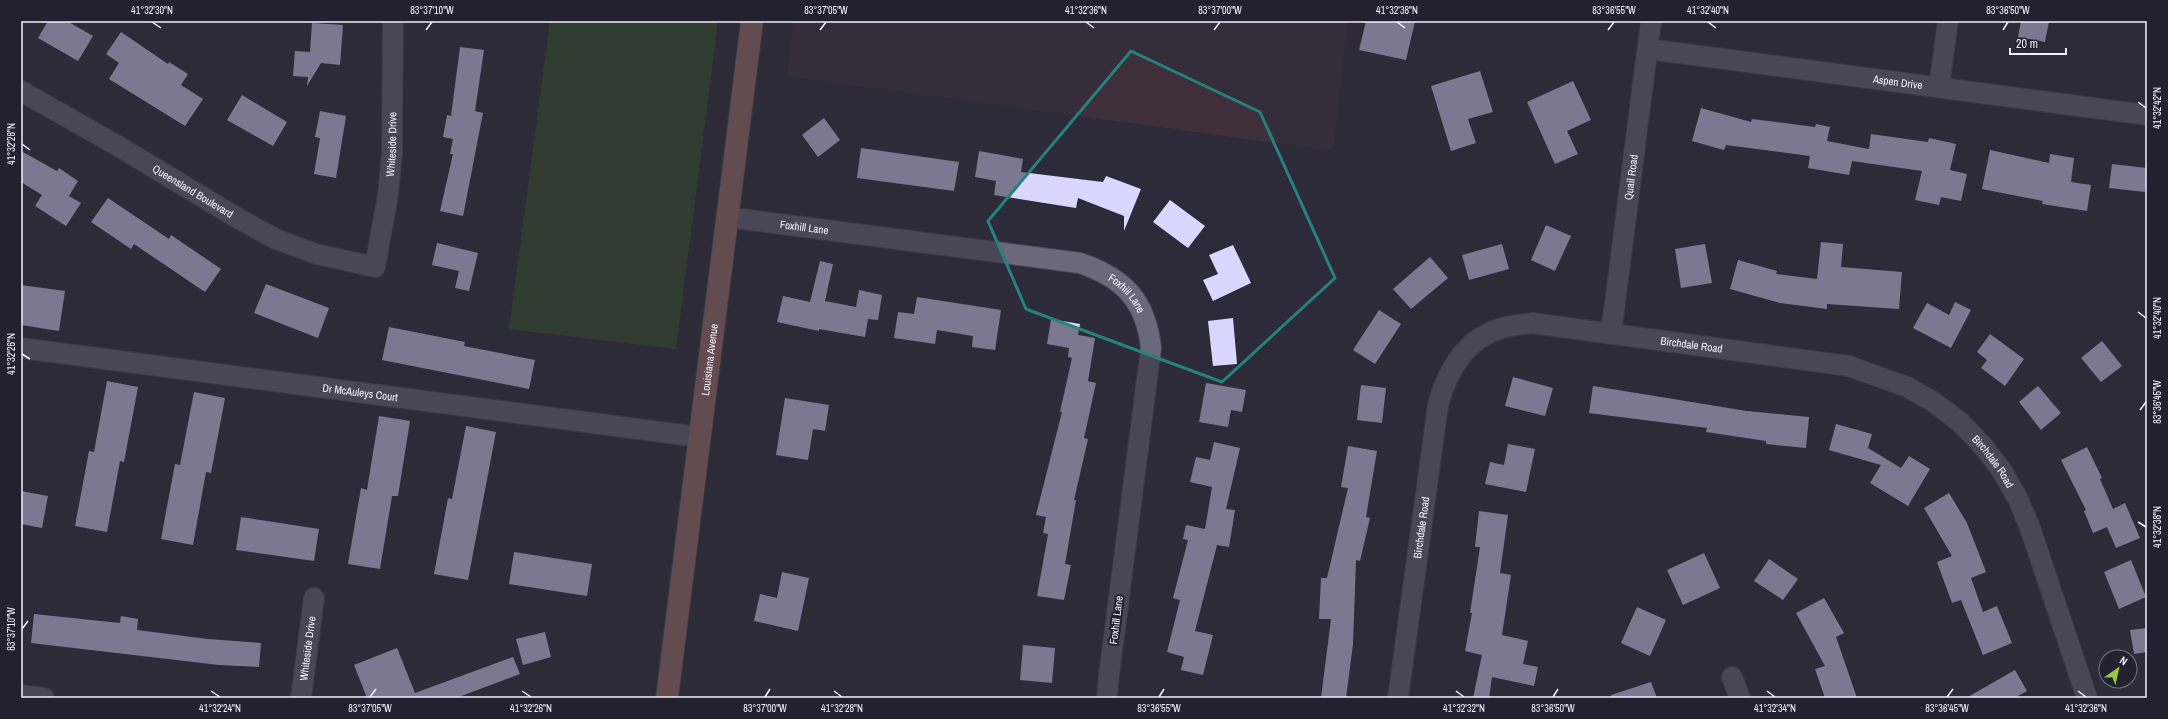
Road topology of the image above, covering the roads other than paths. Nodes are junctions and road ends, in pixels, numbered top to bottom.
1 (393, 21) edge
2 (752, 21) edge
3 (1652, 21) edge
4 (1948, 21) edge
5 (1648, 49) junction
6 (1939, 86) junction
7 (21, 91) edge
8 (2147, 115) edge
9 (726, 217) junction
10 (375, 267) joint
11 (1610, 334) junction
12 (21, 348) edge
13 (699, 437) junction
14 (314, 598) dead end
15 (1732, 676) dead end
16 (21, 695) edge
17 (44, 698) edge
18 (302, 698) edge
19 (667, 698) edge
20 (1108, 698) edge
21 (1398, 698) edge
22 (1740, 698) edge
23 (2087, 698) edge

1 - 10 street, Whiteside Drive
2 - 9 main road, Louisiana Avenue
3 - 5 street, Quail Road
4 - 6 street
5 - 6 street, Aspen Drive
5 - 11 street, Quail Road
6 - 8 street, Aspen Drive
7 - 10 street, Queensland Boulevard
9 - 13 main road, Louisiana Avenue
9 - 20 street, Foxhill Lane
11 - 21 street, Birchdale Road
11 - 23 street, Birchdale Road
12 - 13 street, Dr McAuleys Court
13 - 19 main road, Louisiana Avenue
14 - 18 street, Whiteside Drive
15 - 22 street
16 - 17 street

